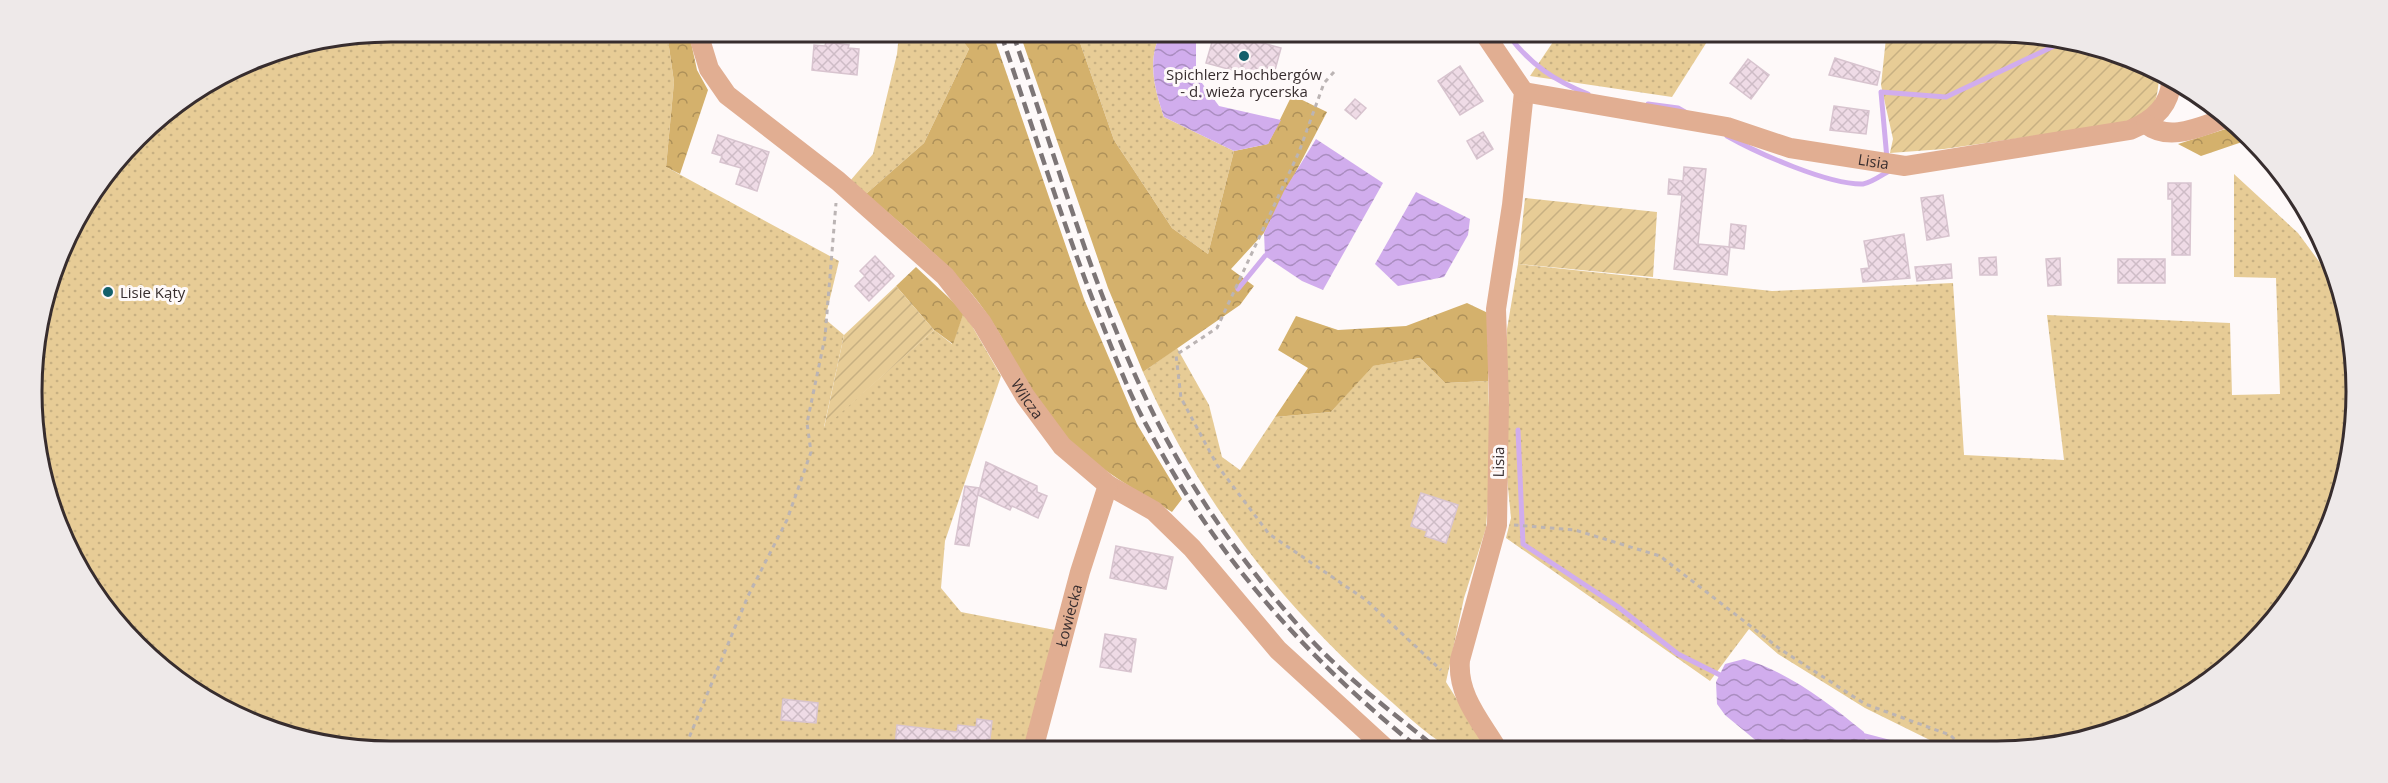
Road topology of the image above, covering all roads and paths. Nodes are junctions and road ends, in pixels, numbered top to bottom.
1 (701, 42) edge
2 (1490, 42) edge
3 (1334, 72) dead end
4 (2169, 88) edge
5 (1524, 92) junction
6 (2217, 121) edge
7 (2146, 124) junction
8 (838, 181) junction
9 (1108, 485) junction
10 (1517, 525) dead end
11 (1459, 675) junction
12 (688, 741) edge
13 (1035, 741) edge
14 (1377, 741) edge
15 (1492, 741) edge
16 (1956, 741) edge

1 - 8 street, Wilcza
2 - 5 street
3 - 11 path
4 - 7 street
5 - 7 street, Lisia
5 - 11 street, Lisia
6 - 7 street
8 - 9 street, Wilcza
8 - 12 path
9 - 13 street, Łowiecka
9 - 14 street, Wilcza
10 - 16 path
11 - 15 street, Lisia

